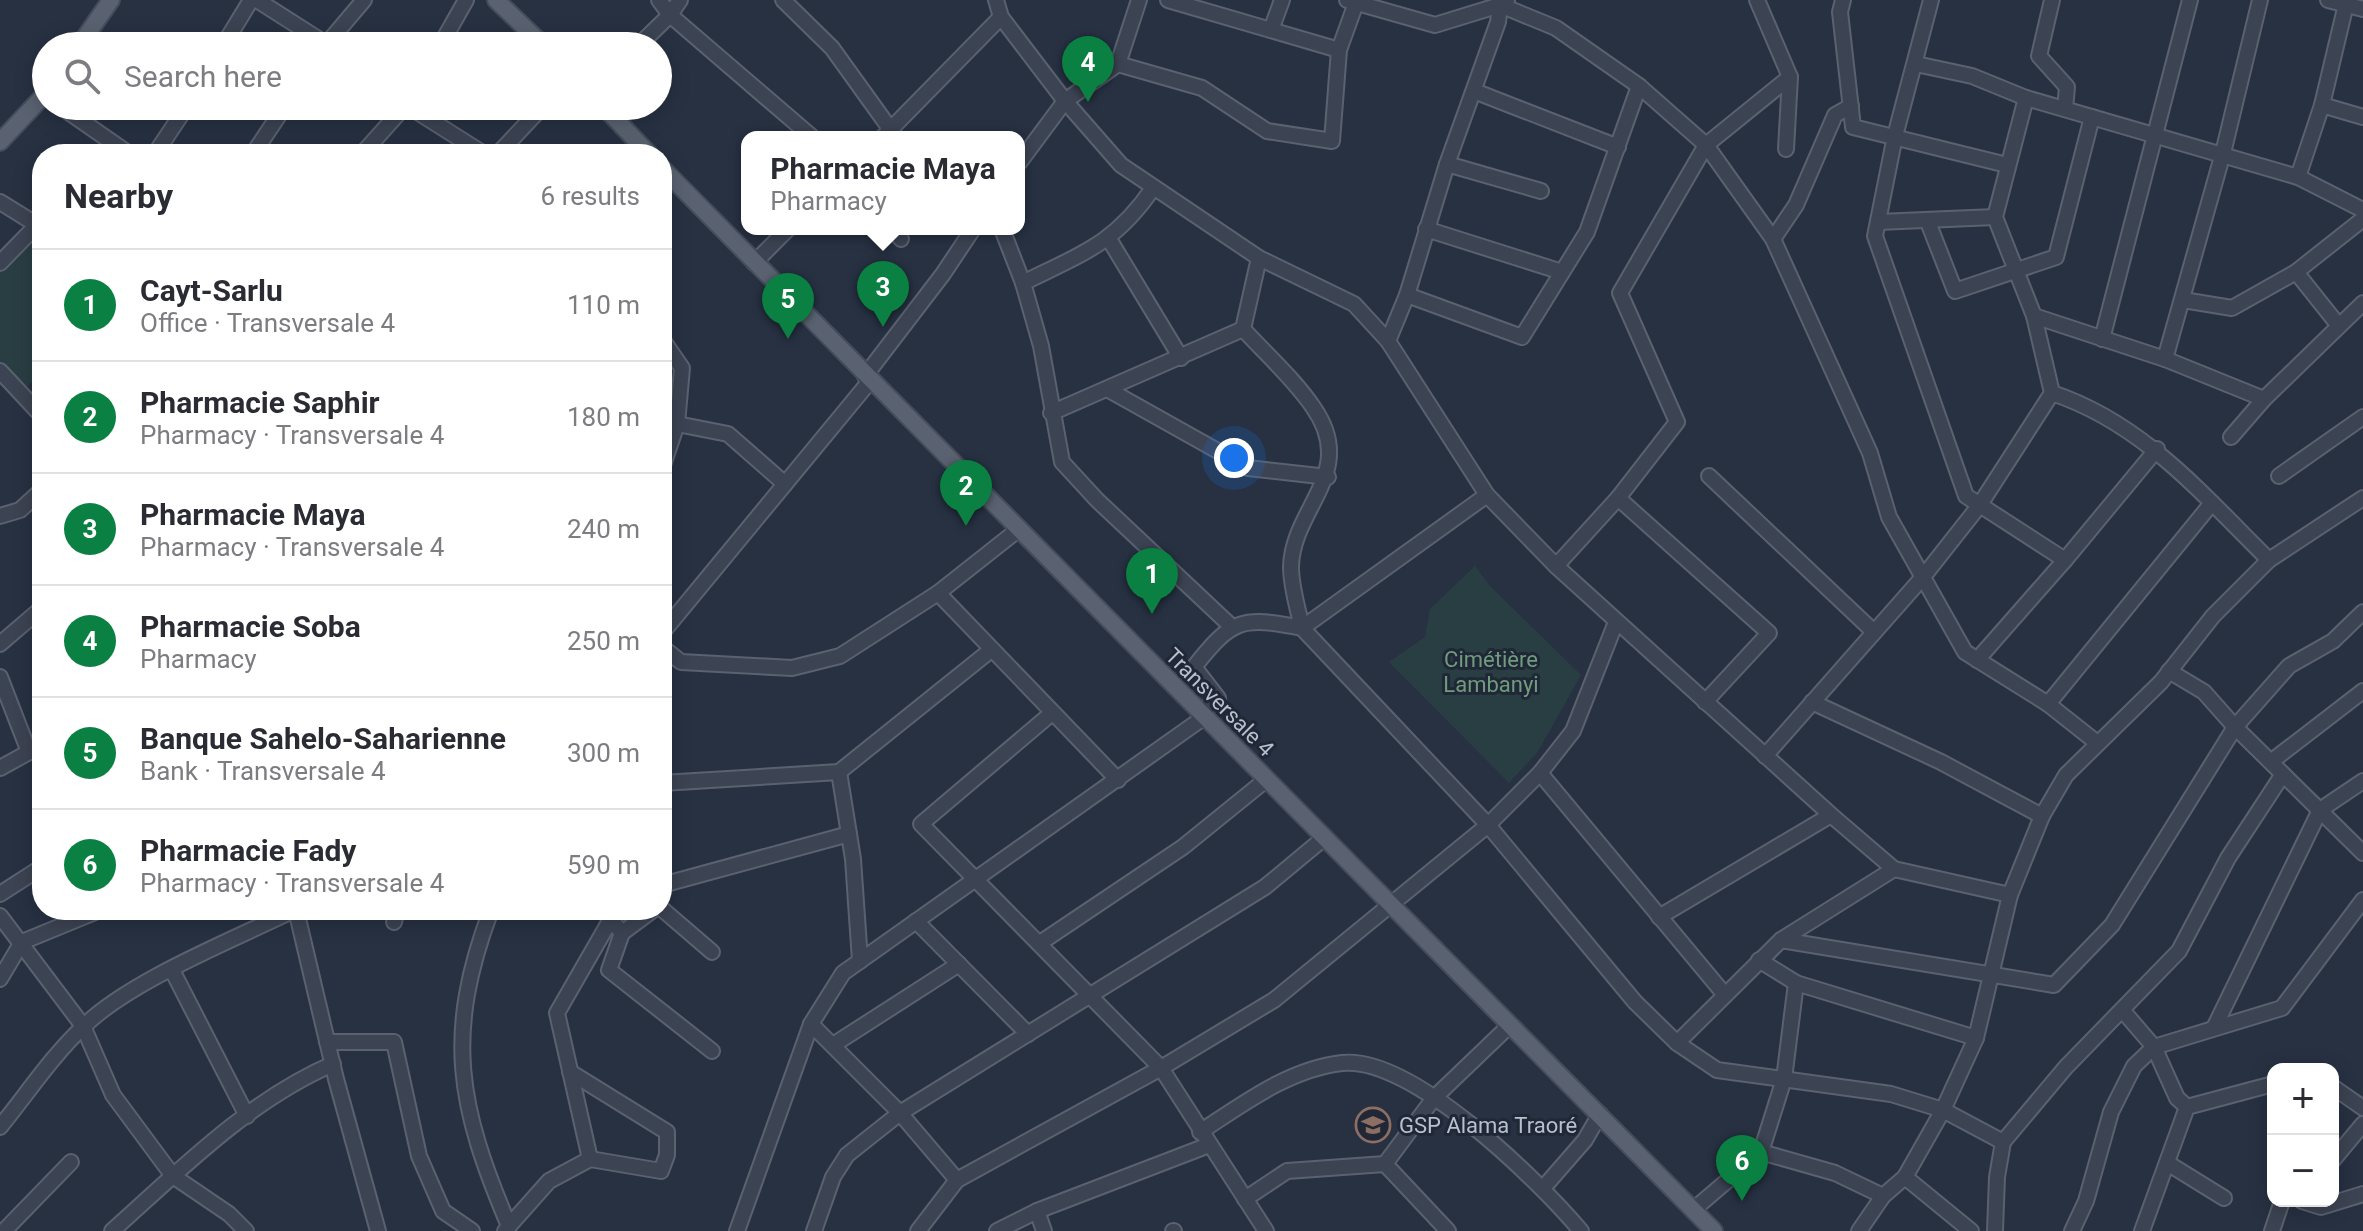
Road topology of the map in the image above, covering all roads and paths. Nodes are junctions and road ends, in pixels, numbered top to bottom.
1 (111, 0) edge
2 (254, 0) edge
3 (364, 0) edge
4 (466, 0) edge
5 (496, 0) edge
6 (659, 0) edge
7 (680, 0) edge
8 (996, 0) edge
9 (1139, 0) edge
10 (1168, 0) edge
11 (1282, 0) edge
12 (1757, 0) edge
13 (1843, 0) edge
14 (1931, 0) edge
15 (2052, 0) edge
16 (2190, 0) edge
17 (2260, 0) edge
18 (2328, 0) edge
19 (785, 1) edge
20 (1352, 2) edge
21 (1502, 2) edge
22 (2346, 2) edge
23 (2363, 9) edge
24 (670, 15) junction
25 (1001, 17) junction
26 (1271, 30) junction
27 (89, 32) edge
28 (232, 32) edge
29 (305, 32) edge
30 (337, 32) edge
31 (448, 32) edge
32 (529, 32) edge
33 (652, 32) edge
34 (1339, 50) junction
35 (1118, 64) junction
36 (1916, 64) junction
37 (1790, 77) junction
38 (1639, 86) junction
39 (1474, 91) junction
40 (2026, 98) junction
41 (1065, 101) junction
42 (2322, 105) junction
43 (1851, 106) junction
44 (32, 109) edge
45 (2065, 109) junction
46 (2092, 117) junction
47 (2363, 117) edge
48 (80, 120) edge
49 (178, 120) edge
50 (276, 120) edge
51 (393, 120) edge
52 (429, 120) edge
53 (530, 120) edge
54 (616, 120) edge
55 (805, 131) edge
56 (886, 131) edge
57 (893, 131) edge
58 (2158, 135) junction
59 (1895, 136) junction
60 (0, 142) edge
61 (115, 144) edge
62 (162, 144) edge
63 (260, 144) edge
64 (371, 144) edge
65 (468, 144) edge
66 (507, 144) edge
67 (639, 144) edge
68 (1706, 145) junction
69 (1618, 147) junction
70 (1786, 149) dead end
71 (2223, 153) junction
72 (1025, 155) edge
73 (1447, 164) junction
74 (2007, 165) junction
75 (2298, 177) junction
76 (672, 178) edge
77 (1153, 188) junction
78 (1541, 191) dead end
79 (0, 202) edge
80 (2363, 210) edge
81 (1995, 217) junction
82 (2363, 219) edge
83 (1878, 222) junction
84 (1928, 222) junction
85 (32, 223) edge
86 (1426, 229) junction
87 (32, 233) edge
88 (782, 235) edge
89 (969, 235) edge
90 (1004, 235) edge
91 (1109, 239) junction
92 (1773, 239) junction
93 (1259, 258) junction
94 (0, 263) edge
95 (754, 263) junction
96 (1562, 272) junction
97 (2014, 272) junction
98 (2296, 272) junction
99 (1023, 283) junction
100 (1407, 295) junction
101 (2183, 300) junction
102 (2363, 303) edge
103 (2034, 316) junction
104 (2339, 326) junction
105 (1243, 329) junction
106 (2102, 339) junction
107 (1388, 341) junction
108 (672, 354) edge
109 (1181, 358) junction
110 (2165, 359) junction
111 (0, 371) edge
112 (868, 378) junction
113 (1107, 389) junction
114 (2052, 393) junction
115 (2264, 399) junction
116 (32, 405) edge
117 (672, 413) edge
118 (1051, 413) junction
119 (2363, 417) edge
120 (672, 422) edge
121 (2231, 437) dead end
122 (2157, 449) junction
123 (1709, 476) dead end
124 (2279, 476) dead end
125 (1328, 477) junction
126 (785, 484) junction
127 (1487, 495) junction
128 (1618, 498) junction
129 (2363, 498) edge
130 (32, 499) edge
131 (2212, 503) junction
132 (1979, 506) junction
133 (0, 516) edge
134 (1019, 529) junction
135 (2065, 560) junction
136 (2269, 560) junction
137 (1556, 566) junction
138 (1923, 577) junction
139 (938, 593) junction
140 (2363, 612) edge
141 (32, 617) edge
142 (672, 621) edge
143 (1616, 622) junction
144 (1231, 626) junction
145 (1302, 628) junction
146 (1874, 632) junction
147 (0, 644) edge
148 (991, 650) junction
149 (672, 655) edge
150 (1977, 660) junction
151 (2169, 671) junction
152 (0, 677) edge
153 (2363, 691) edge
154 (1705, 702) junction
155 (1812, 702) junction
156 (2048, 704) junction
157 (1052, 713) junction
158 (1201, 716) junction
159 (2235, 727) junction
160 (32, 740) edge
161 (2096, 742) junction
162 (32, 750) edge
163 (1765, 756) junction
164 (2272, 761) junction
165 (0, 768) edge
166 (839, 772) junction
167 (1540, 773) junction
168 (2283, 774) junction
169 (1267, 779) junction
170 (1118, 780) junction
171 (2363, 781) edge
172 (672, 782) edge
173 (2320, 810) junction
174 (1831, 815) junction
175 (2042, 816) junction
176 (1488, 825) junction
177 (849, 834) junction
178 (1324, 838) junction
179 (2363, 853) edge
180 (1894, 869) junction
181 (32, 873) edge
182 (974, 878) junction
183 (672, 882) edge
184 (0, 894) edge
185 (2010, 895) junction
186 (2363, 900) edge
187 (1390, 905) junction
188 (0, 916) edge
189 (1659, 917) junction
190 (672, 918) edge
191 (76, 920) edge
192 (274, 920) edge
193 (297, 920) edge
194 (487, 920) edge
195 (604, 920) edge
196 (611, 920) edge
197 (640, 920) edge
198 (916, 921) junction
199 (622, 933) junction
200 (1781, 940) junction
201 (22, 942) junction
202 (1040, 943) junction
203 (712, 952) dead end
204 (1759, 960) junction
205 (860, 961) junction
206 (959, 964) junction
207 (172, 970) junction
208 (1990, 977) junction
209 (0, 979) edge
210 (1796, 983) junction
211 (1725, 995) junction
212 (1089, 997) junction
213 (2123, 1011) junction
214 (811, 1024) junction
215 (83, 1026) junction
216 (1509, 1026) junction
217 (2214, 1028) junction
218 (1028, 1034) junction
219 (1976, 1038) junction
220 (327, 1042) junction
221 (1677, 1043) junction
222 (833, 1045) junction
223 (2154, 1047) junction
224 (712, 1051) dead end
225 (333, 1064) junction
226 (1161, 1068) junction
227 (570, 1072) junction
228 (1784, 1079) junction
229 (2267, 1086) edge
230 (2339, 1091) edge
231 (1434, 1098) junction
232 (2187, 1107) junction
233 (2363, 1108) edge
234 (1943, 1110) junction
235 (900, 1113) junction
236 (1600, 1114) junction
237 (247, 1116) junction
238 (2363, 1124) edge
239 (0, 1127) edge
240 (1200, 1132) junction
241 (2003, 1142) junction
242 (1209, 1145) junction
243 (1761, 1152) junction
244 (2339, 1153) edge
245 (590, 1159) junction
246 (71, 1162) dead end
247 (1385, 1164) junction
248 (2169, 1164) junction
249 (173, 1176) junction
250 (1905, 1177) junction
251 (957, 1180) junction
252 (1544, 1187) junction
253 (2363, 1194) edge
254 (1883, 1196) junction
255 (2224, 1198) dead end
256 (1245, 1199) junction
257 (2339, 1201) edge
258 (2280, 1207) edge
259 (1693, 1210) junction
260 (1037, 1211) junction
261 (507, 1229) edge
262 (4, 1231) edge
263 (112, 1231) edge
264 (246, 1231) edge
265 (378, 1231) edge
266 (472, 1231) edge
267 (737, 1231) edge
268 (814, 1231) edge
269 (918, 1231) edge
270 (997, 1231) edge
271 (1044, 1231) edge
272 (1266, 1231) edge
273 (1448, 1231) edge
274 (1581, 1231) edge
275 (1714, 1231) edge
276 (1859, 1231) edge
277 (1971, 1231) edge
278 (1995, 1231) edge
279 (2072, 1231) edge
280 (2142, 1231) edge
281 (2272, 1231) edge

1 - 27 main road
2 - 28 street
2 - 29 street
3 - 30 street
4 - 31 street
5 - 32 main road
6 - 24 street
7 - 24 street
8 - 25 street
9 - 35 street
10 - 26 street
11 - 26 street
12 - 37 street
13 - 43 street
14 - 36 street
15 - 45 street
16 - 58 street
17 - 71 street
18 - 22 street
19 - 56 street
20 - 21 street
20 - 34 street
21 - 38 street
21 - 39 street
22 - 23 street
22 - 42 street
24 - 33 street
24 - 55 street
25 - 41 street
25 - 57 street
26 - 34 street
34 - 35 street
35 - 41 street
36 - 40 street
36 - 59 street
37 - 68 street
37 - 70 street
38 - 68 street
38 - 69 street
39 - 69 street
39 - 73 street
40 - 45 street
40 - 74 street
41 - 72 street
41 - 77 street
42 - 47 street
42 - 75 street
43 - 59 street
43 - 92 street
44 - 60 main road
45 - 46 street
46 - 58 street
46 - 97 street
48 - 61 street
49 - 62 street
50 - 63 street
51 - 64 street
52 - 65 street
53 - 66 street
54 - 67 main road
58 - 71 street
58 - 106 street
59 - 74 street
59 - 83 street
68 - 92 street
68 - 128 street
69 - 96 street
71 - 75 street
71 - 101 street
73 - 78 street
73 - 86 street
74 - 81 street
75 - 80 street
76 - 95 main road, Transversale 4
77 - 91 street
77 - 93 street
79 - 85 street
81 - 84 street
81 - 97 street
82 - 98 street
83 - 84 street
83 - 132 street
84 - 97 street
86 - 96 street
86 - 100 street
87 - 94 street
88 - 95 street
89 - 112 street
90 - 99 street
91 - 99 street
91 - 109 street
92 - 138 street
93 - 105 street
93 - 107 street
95 - 112 main road, Transversale 4
96 - 100 street
97 - 103 street
98 - 101 street
98 - 104 street
99 - 118 street
100 - 107 street
101 - 110 street
102 - 104 street
103 - 106 street
103 - 114 street
104 - 115 street
105 - 109 street
105 - 125 street
106 - 110 street
107 - 127 street
108 - 117 street
109 - 113 street
110 - 115 street
111 - 116 street
112 - 126 street
112 - 134 main road, Transversale 4
113 - 118 street
113 - 125 street
114 - 122 street
114 - 132 street
115 - 121 street
118 - 144 street
119 - 124 street
120 - 126 street
122 - 131 street
122 - 135 street
123 - 146 street
125 - 145 street
126 - 142 street
127 - 137 street
127 - 145 street
128 - 137 street
128 - 154 street
129 - 136 street
130 - 133 street
131 - 136 street
131 - 156 street
132 - 135 street
132 - 138 street
134 - 139 street
134 - 158 main road, Transversale 4
135 - 150 street
136 - 151 street
137 - 143 street
138 - 146 street
138 - 150 street
139 - 148 street
139 - 149 street
140 - 159 street
141 - 147 street
143 - 154 street
143 - 167 street
144 - 145 street
144 - 158 street
145 - 176 street
146 - 155 street
148 - 157 street
148 - 166 street
150 - 156 street
151 - 159 street
151 - 161 street
152 - 160 street
153 - 164 street
154 - 163 street
155 - 163 street
155 - 175 street
156 - 161 street
157 - 170 street
157 - 182 street
158 - 169 main road, Transversale 4
158 - 170 street
159 - 164 street
159 - 208 street
161 - 175 street
162 - 165 street
163 - 174 street
164 - 168 street
166 - 172 street
166 - 177 street
167 - 176 street
167 - 189 street
168 - 173 street
168 - 213 street
169 - 178 main road, Transversale 4
169 - 202 street
170 - 182 street
171 - 173 street
173 - 179 street
173 - 217 street
174 - 180 street
174 - 189 street
175 - 185 street
176 - 187 street
176 - 221 street
177 - 183 street
177 - 205 street
178 - 187 main road, Transversale 4
178 - 212 street
180 - 185 street
180 - 200 street
181 - 184 street
182 - 198 street
182 - 202 street
185 - 208 street
186 - 217 street
187 - 216 main road, Transversale 4
187 - 226 street
188 - 201 street
189 - 211 street
190 - 203 street
191 - 201 street
192 - 207 street
193 - 220 street
194 - 261 street
195 - 227 street
196 - 199 street
197 - 199 street
198 - 205 street
198 - 206 street
199 - 224 street
200 - 204 street
200 - 208 street
201 - 209 street
201 - 215 street
202 - 212 street
204 - 210 street
204 - 211 street
205 - 214 street
206 - 218 street
206 - 222 street
207 - 215 street
207 - 237 street
208 - 219 street
210 - 219 street
210 - 228 street
211 - 221 street
212 - 218 street
212 - 226 street
213 - 223 street
213 - 241 street
214 - 222 street
214 - 267 street
215 - 239 street
215 - 249 street
216 - 231 street
216 - 236 main road, Transversale 4
217 - 223 street
218 - 235 street
219 - 234 street
220 - 225 street
220 - 266 street
221 - 228 street
222 - 235 street
223 - 232 street
223 - 279 street
225 - 237 street
225 - 265 street
226 - 240 street
226 - 251 street
227 - 245 street
227 - 245 street
228 - 234 street
228 - 243 street
229 - 232 street
230 - 233 street
231 - 240 street
231 - 247 street
231 - 252 street
232 - 248 street
234 - 241 street
234 - 250 street
235 - 251 street
235 - 268 street
236 - 252 street
236 - 259 main road, Transversale 4
237 - 249 street
238 - 244 street
240 - 242 street
241 - 278 street
242 - 256 street
242 - 260 street
243 - 254 street
243 - 259 street
245 - 261 street
246 - 262 street
247 - 256 street
247 - 273 street
248 - 255 street
248 - 280 street
249 - 263 street
249 - 264 street
250 - 254 street
250 - 277 street
251 - 269 street
252 - 274 street
253 - 257 street
254 - 276 street
256 - 272 street
258 - 281 street
259 - 275 main road, Transversale 4
260 - 270 street
260 - 271 street

